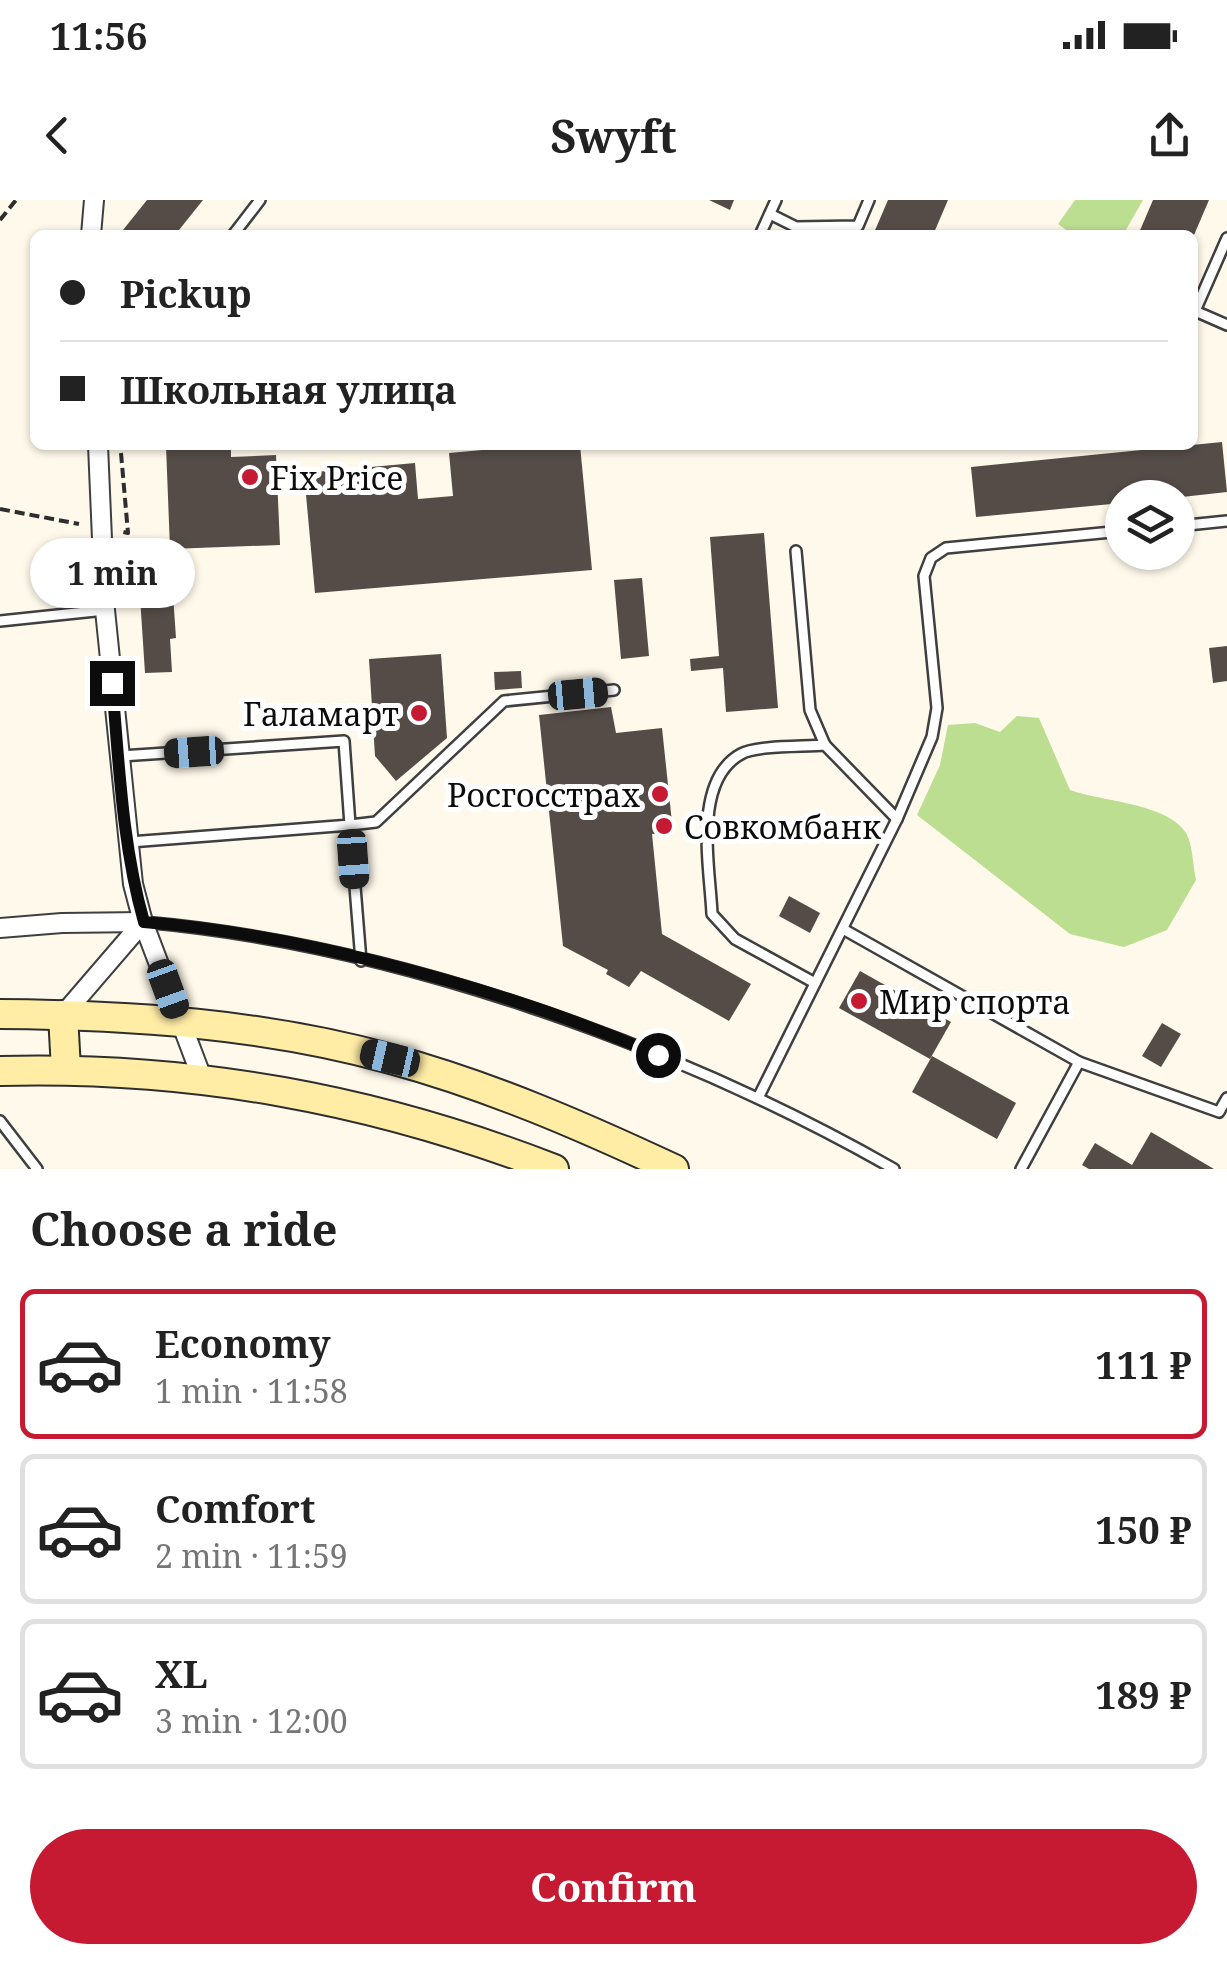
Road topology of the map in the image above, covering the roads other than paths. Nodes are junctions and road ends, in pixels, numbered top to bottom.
1 (94, 200) edge
2 (260, 200) edge
3 (776, 200) edge
4 (869, 200) edge
5 (770, 214) junction
6 (91, 230) edge
7 (237, 230) edge
8 (762, 230) edge
9 (1227, 238) edge
10 (1198, 303) edge
11 (1198, 311) edge
12 (1227, 324) edge
13 (98, 450) edge
14 (1227, 522) edge
15 (1195, 525) edge
16 (1105, 533) edge
17 (796, 551) dead end
18 (105, 610) junction
19 (0, 621) edge
20 (614, 690) dead end
21 (825, 745) junction
22 (118, 756) junction
23 (897, 819) junction
24 (350, 825) junction
25 (127, 842) junction
26 (144, 922) junction
27 (0, 928) edge
28 (843, 929) junction
29 (361, 960) junction
30 (815, 983) junction
31 (0, 1014) edge
32 (63, 1014) junction
33 (180, 1022) junction
34 (1080, 1062) junction
35 (66, 1069) junction
36 (0, 1070) edge
37 (202, 1078) junction
38 (758, 1098) junction
39 (1227, 1098) edge
40 (0, 1121) edge
41 (37, 1169) edge
42 (554, 1169) edge
43 (674, 1169) edge
44 (894, 1169) edge
45 (1021, 1169) edge

1 - 6 street
2 - 7 lane
3 - 5 lane
4 - 5 lane
5 - 8 lane
9 - 10 lane
11 - 12 lane
13 - 18 street
14 - 15 lane
16 - 23 lane
17 - 21 lane
18 - 19 lane
18 - 22 street
20 - 24 lane
21 - 23 lane
21 - 30 lane
22 - 24 lane
22 - 25 street
23 - 28 lane
24 - 25 lane
24 - 29 lane
25 - 26 street
26 - 27 street
26 - 29 lane
26 - 32 street
26 - 33 street
28 - 30 lane
28 - 34 lane
29 - 38 lane
30 - 38 lane
31 - 32 main road
32 - 33 main road
32 - 35 main road
33 - 37 street
33 - 43 main road
34 - 39 lane
34 - 45 lane
35 - 36 main road
35 - 37 main road
37 - 42 main road
38 - 44 lane
40 - 41 lane

